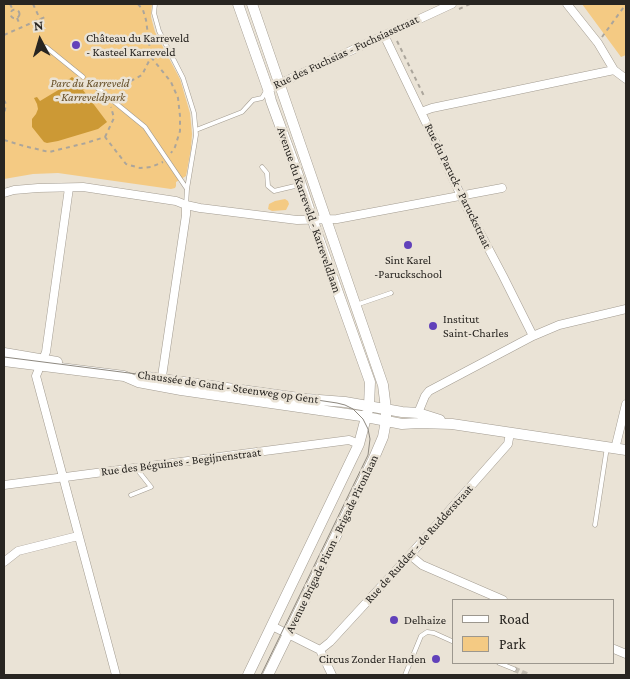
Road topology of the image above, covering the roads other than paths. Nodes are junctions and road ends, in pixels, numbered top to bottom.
1 (155, 4) edge
2 (238, 4) edge
3 (252, 4) edge
4 (452, 4) edge
5 (567, 4) edge
6 (384, 35) junction
7 (46, 47) dead end
8 (614, 70) junction
9 (83, 77) dead end
10 (626, 79) edge
11 (90, 82) dead end
12 (280, 83) junction
13 (268, 88) junction
14 (421, 112) junction
15 (196, 130) junction
16 (262, 167) dead end
17 (301, 184) junction
18 (70, 188) junction
19 (502, 188) dead end
20 (187, 189) junction
21 (4, 193) edge
22 (462, 196) junction
23 (186, 205) junction
24 (326, 219) junction
25 (313, 220) junction
26 (391, 293) dead end
27 (356, 305) junction
28 (626, 309) edge
29 (533, 336) junction
30 (4, 353) edge
31 (4, 361) edge
32 (42, 363) junction
33 (162, 382) junction
34 (626, 404) edge
35 (369, 406) junction
36 (386, 410) junction
37 (418, 413) junction
38 (367, 417) junction
39 (386, 421) junction
40 (452, 424) junction
41 (510, 433) junction
42 (359, 444) junction
43 (611, 448) junction
44 (626, 450) edge
45 (136, 468) junction
46 (63, 477) junction
47 (4, 485) edge
48 (131, 495) dead end
49 (595, 525) dead end
50 (78, 536) junction
51 (410, 555) junction
52 (4, 562) edge
53 (501, 599) edge
54 (272, 626) junction
55 (289, 634) junction
56 (452, 641) edge
57 (320, 650) junction
58 (502, 664) edge
59 (514, 669) tunnel mouth
60 (116, 675) edge
61 (248, 675) edge
62 (268, 675) edge
63 (332, 675) edge
64 (405, 675) edge

1 - 15 lane
2 - 13 street, Avenue du Karreveld - Karreveldlaan
3 - 12 street, Avenue du Karreveld - Karreveldlaan
4 - 6 street, Rue des Fuchsias - Fuchsiasstraat
5 - 8 street
6 - 12 street, Rue des Fuchsias - Fuchsiasstraat
6 - 14 street, Rue du Paruck - Paruckstraat
7 - 9 lane
8 - 10 street
8 - 14 street
11 - 20 lane
12 - 13 street, Rue des Fuchsias - Fuchsiasstraat
12 - 24 street, Avenue du Karreveld - Karreveldlaan
13 - 15 lane
13 - 17 street, Avenue du Karreveld - Karreveldlaan
14 - 22 street, Rue du Paruck - Paruckstraat
15 - 20 lane
16 - 17 lane
17 - 25 street, Avenue du Karreveld - Karreveldlaan
18 - 21 street
18 - 23 street
18 - 32 street
19 - 22 street
20 - 23 lane
22 - 24 street
22 - 29 street, Rue du Paruck - Paruckstraat
23 - 25 street
23 - 33 street
24 - 25 street
24 - 27 street, Avenue du Karreveld - Karreveldlaan
25 - 35 street, Avenue du Karreveld - Karreveldlaan
26 - 27 lane
27 - 36 street, Avenue du Karreveld - Karreveldlaan
28 - 29 street
29 - 37 street
30 - 32 street, Chaussée de Gand - Steenweg op Gent
31 - 32 street, Chaussée de Gand - Steenweg op Gent
32 - 33 street, Chaussée de Gand - Steenweg op Gent
32 - 46 street
33 - 35 street, Chaussée de Gand - Steenweg op Gent
33 - 38 street, Chaussée de Gand - Steenweg op Gent
34 - 43 street
35 - 36 street, Chaussée de Gand - Steenweg op Gent
35 - 38 street, Avenue du Karreveld - Karreveldlaan
36 - 37 street, Chaussée de Gand - Steenweg op Gent
36 - 39 street, Avenue Brigade Piron - Brigade Pironlaan
37 - 40 street, Chaussée de Gand - Steenweg op Gent
38 - 39 street, Chaussée de Gand - Steenweg op Gent
38 - 42 street, Avenue Brigade Piron - Brigade Pironlaan
39 - 40 street, Chaussée de Gand - Steenweg op Gent
39 - 55 street, Avenue Brigade Piron - Brigade Pironlaan
40 - 41 street, Chaussée de Gand - Steenweg op Gent
41 - 43 street, Chaussée de Gand - Steenweg op Gent
41 - 51 street, Rue de Rudder - de Rudderstraat
42 - 45 street, Rue des Béguines - Begijnenstraat
42 - 54 street, Avenue Brigade Piron - Brigade Pironlaan
43 - 44 street, Chaussée de Gand - Steenweg op Gent
43 - 49 lane
45 - 46 street, Rue des Béguines - Begijnenstraat
45 - 48 lane
46 - 47 street, Rue des Béguines - Begijnenstraat
46 - 50 street
50 - 52 street
50 - 60 street
51 - 53 street
51 - 57 street, Rue de Rudder - de Rudderstraat
54 - 55 street
54 - 61 street, Avenue Brigade Piron - Brigade Pironlaan
55 - 57 street
55 - 62 street, Avenue Brigade Piron - Brigade Pironlaan
56 - 64 lane
57 - 63 street
58 - 59 lane

